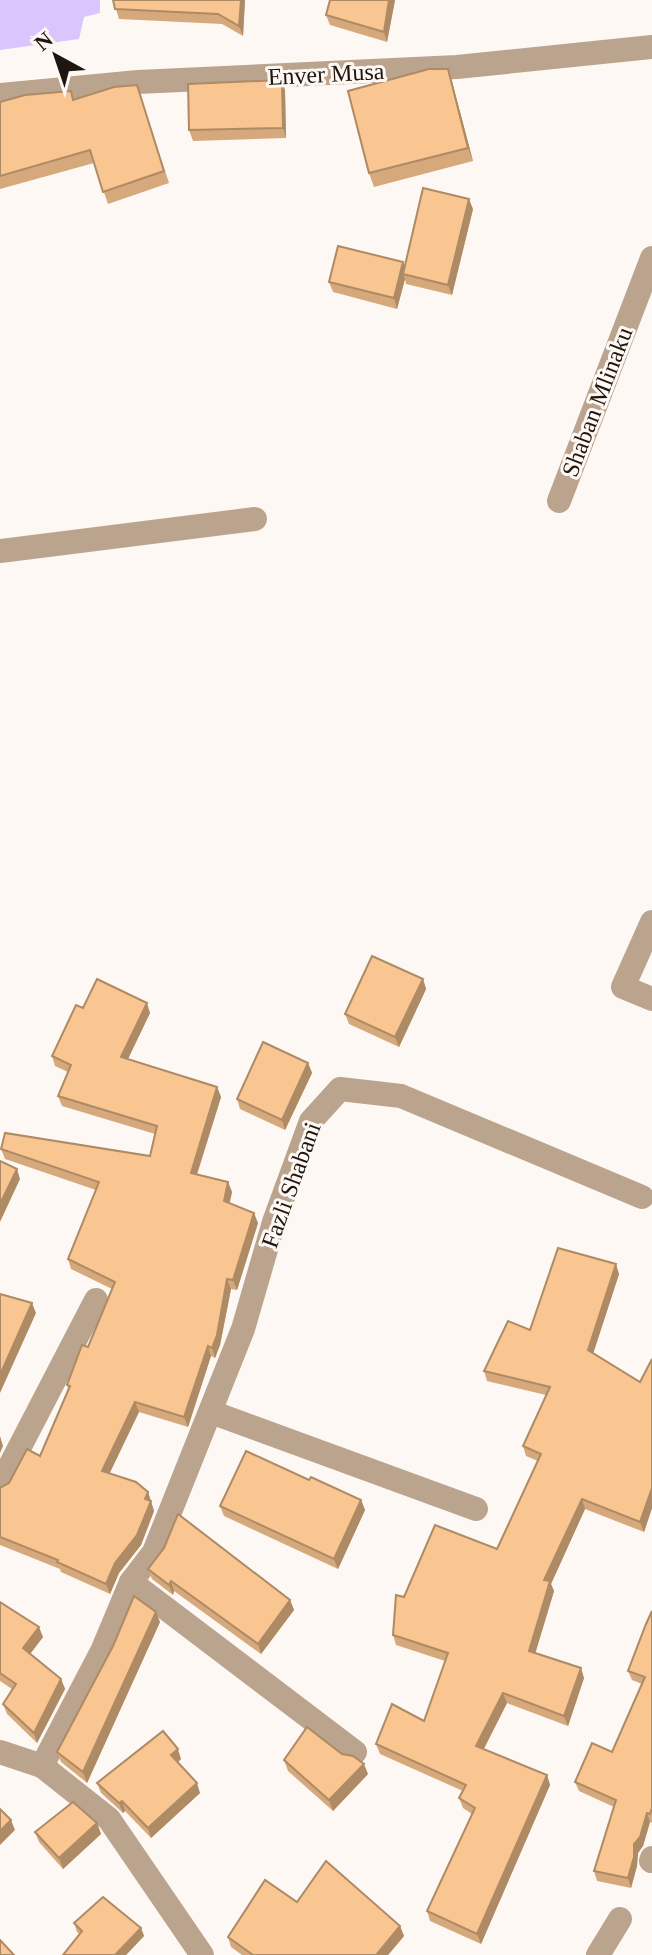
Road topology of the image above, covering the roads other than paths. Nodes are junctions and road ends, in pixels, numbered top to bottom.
1 (652, 47) edge
2 (0, 95) edge
3 (652, 258) edge
4 (559, 501) dead end
5 (255, 519) dead end
6 (0, 551) edge
7 (652, 922) edge
8 (652, 999) edge
9 (642, 1197) dead end
10 (96, 1300) dead end
11 (211, 1412) junction
12 (0, 1485) edge
13 (476, 1509) dead end
14 (131, 1582) junction
15 (0, 1752) edge
16 (355, 1752) dead end
17 (42, 1766) junction
18 (620, 1919) dead end
19 (202, 1955) edge
20 (598, 1955) edge

1 - 2 street, Enver Musa
3 - 4 street, Shaban Mlinaku
5 - 6 street
7 - 8 street
9 - 11 street, Fazli Shabani
10 - 12 street
11 - 13 street
11 - 14 street, Fazli Shabani
14 - 16 street
14 - 17 street, Fazli Shabani
15 - 17 street
17 - 19 street
18 - 20 street

